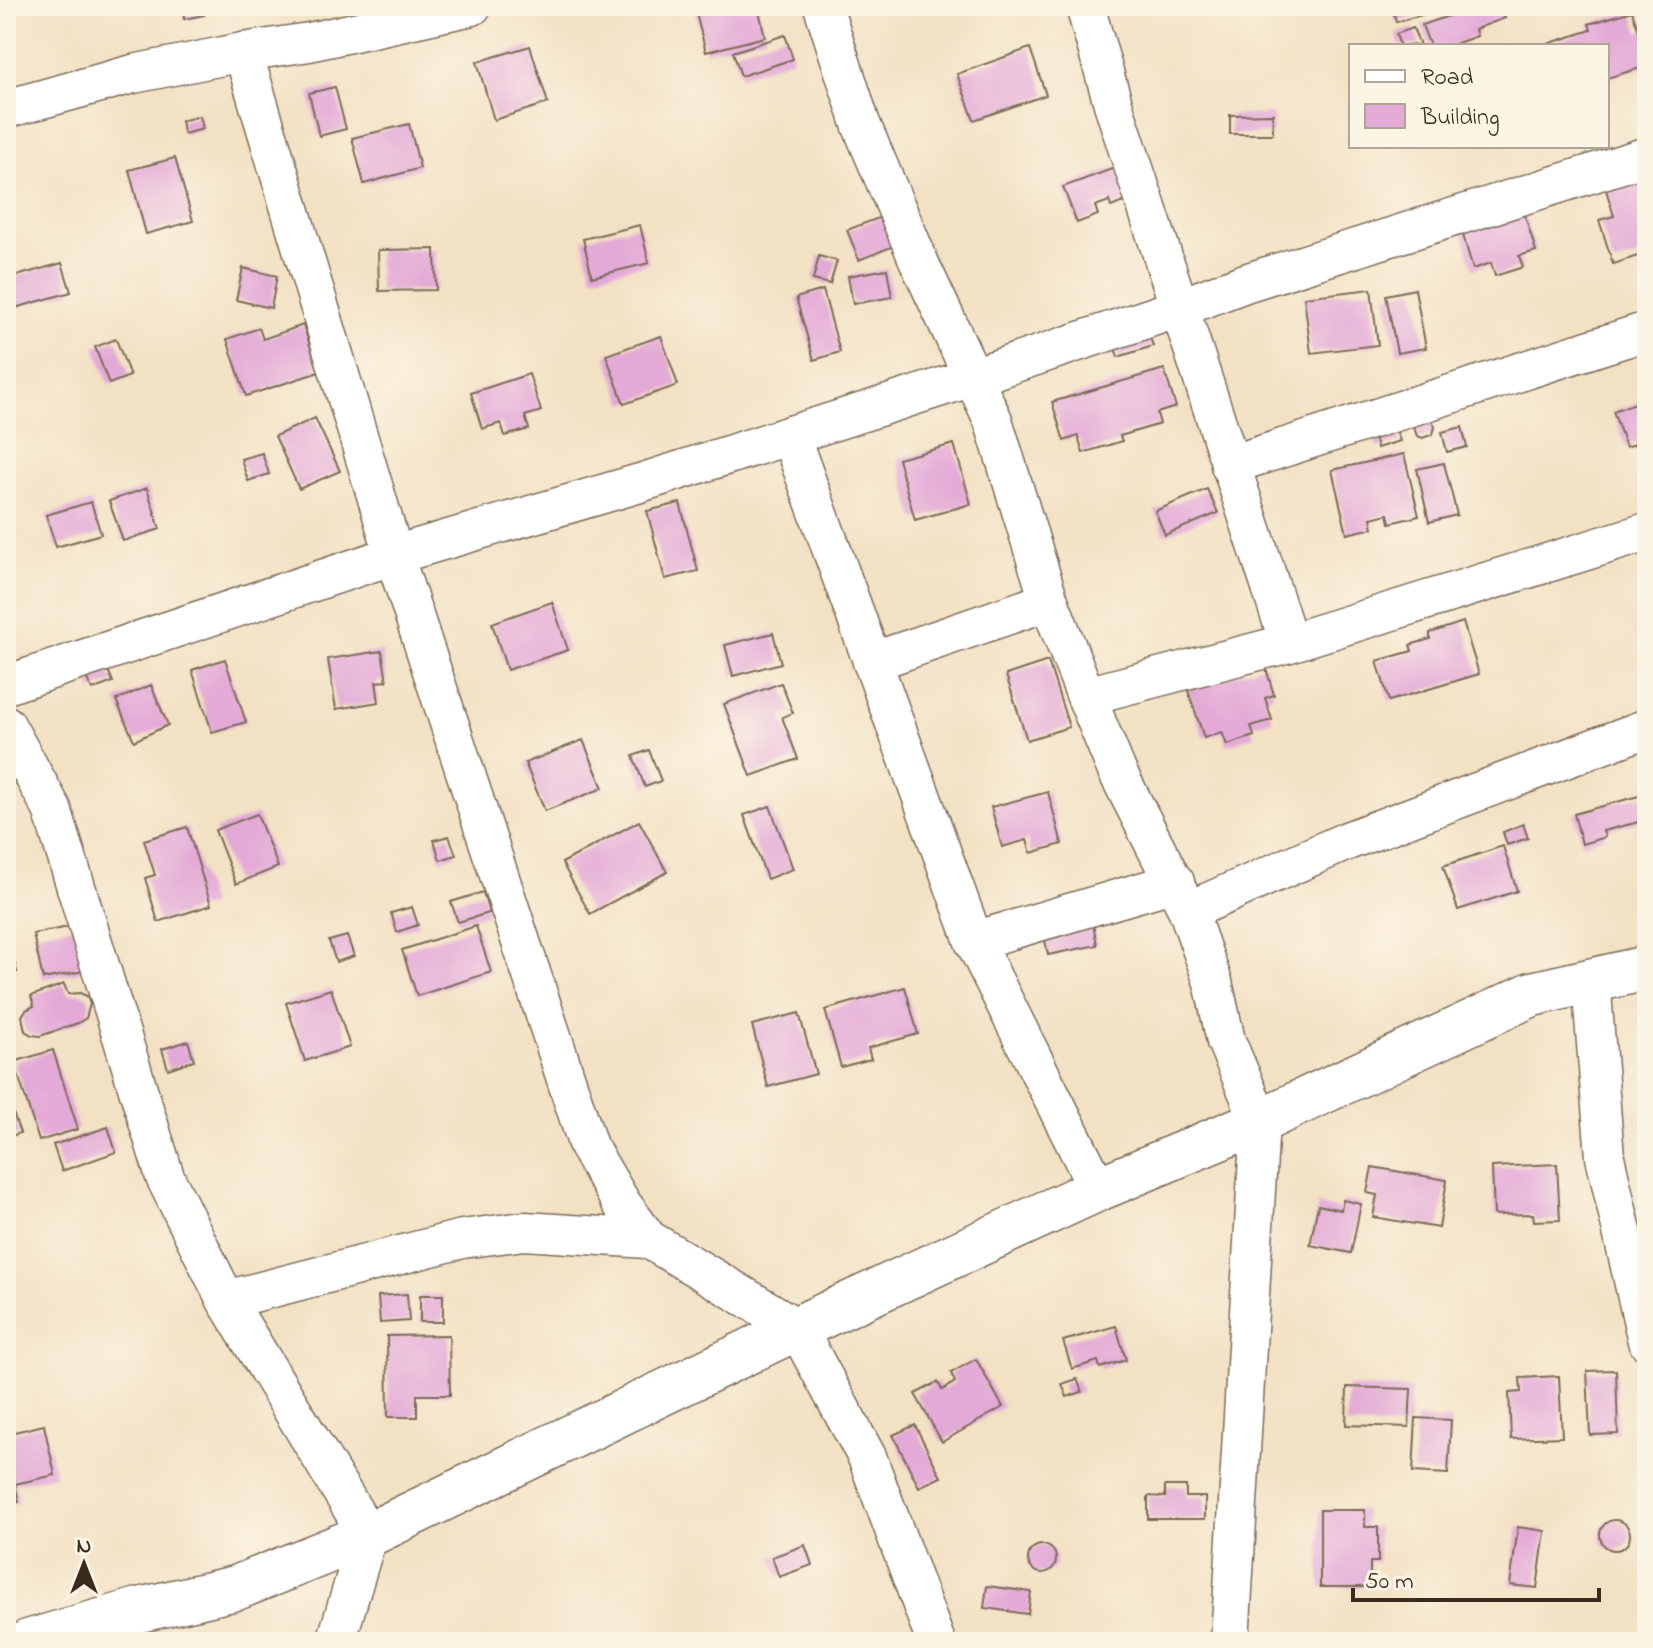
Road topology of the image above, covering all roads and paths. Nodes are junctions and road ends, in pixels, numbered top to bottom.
1 (472, 6) edge
2 (823, 6) edge
3 (1085, 6) edge
4 (243, 52) junction
5 (6, 109) edge
6 (1647, 156) edge
7 (1179, 308) junction
8 (1647, 331) edge
9 (973, 377) junction
10 (790, 435) junction
11 (1230, 465) junction
12 (1647, 532) edge
13 (394, 555) junction
14 (1049, 601) junction
15 (1289, 643) junction
16 (872, 662) junction
17 (6, 685) edge
18 (1086, 696) junction
19 (6, 725) edge
20 (1647, 728) edge
21 (1182, 897) junction
22 (974, 941) junction
23 (1647, 968) edge
24 (1591, 980) junction
25 (1260, 1121) junction
26 (1098, 1189) junction
27 (648, 1239) junction
28 (226, 1300) junction
29 (797, 1328) junction
30 (1647, 1341) edge
31 (368, 1535) junction
32 (28, 1642) edge
33 (336, 1642) edge
34 (936, 1642) edge
35 (1230, 1642) edge

1 - 4 street
2 - 9 street
3 - 7 street
4 - 5 street
4 - 13 street
6 - 7 street
7 - 9 street
7 - 11 street
8 - 11 street
9 - 10 street
9 - 14 street
10 - 13 street
10 - 16 street
11 - 15 street
12 - 15 street
13 - 17 street
13 - 27 street
14 - 16 street
14 - 18 street
15 - 18 street
16 - 22 street
18 - 21 street
19 - 28 street
20 - 21 street
21 - 22 street
21 - 25 street
22 - 26 street
23 - 24 street
24 - 25 street
24 - 30 street
25 - 26 street
25 - 35 street
26 - 29 street
27 - 28 street
27 - 29 street
28 - 31 street
29 - 31 street
29 - 34 street
31 - 32 street
31 - 33 street

